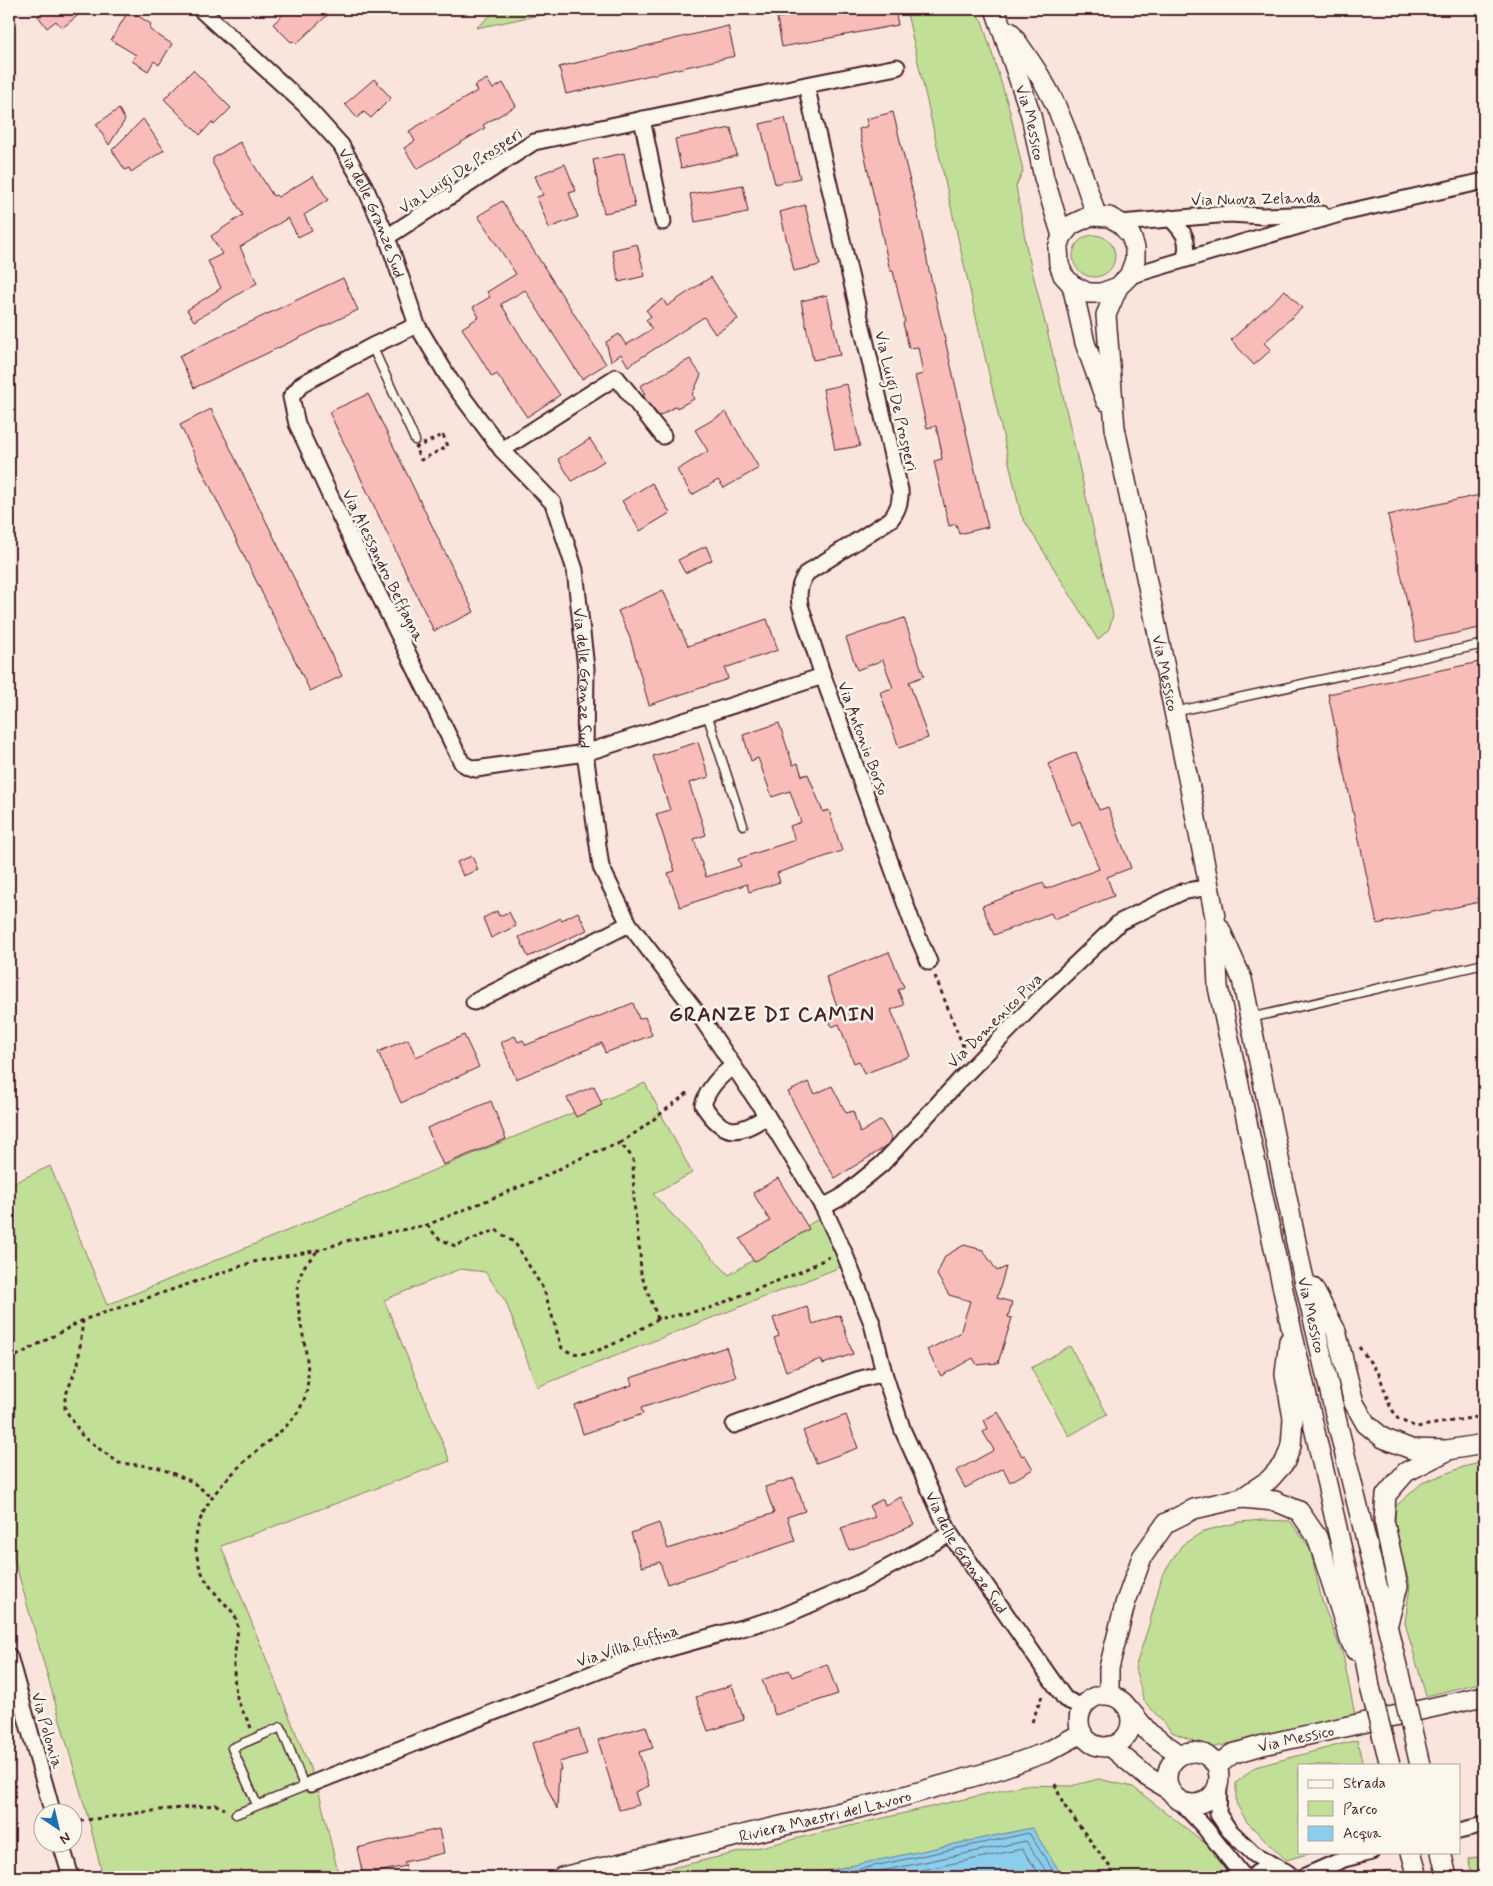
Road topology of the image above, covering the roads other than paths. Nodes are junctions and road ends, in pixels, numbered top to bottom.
1 (200, 9) edge
2 (995, 9) edge
3 (897, 67) dead end
4 (806, 85) junction
5 (642, 119) junction
6 (1484, 186) edge
7 (1343, 213) junction
8 (1096, 215) junction
9 (1170, 218) junction
10 (663, 222) dead end
11 (1120, 223) junction
12 (1062, 236) junction
13 (387, 237) junction
14 (1185, 258) junction
15 (1124, 281) junction
16 (1072, 285) junction
17 (417, 325) junction
18 (372, 346) junction
19 (1115, 428) junction
20 (663, 436) dead end
21 (415, 440) dead end
22 (502, 450) junction
23 (1484, 644) edge
24 (823, 676) junction
25 (1174, 712) junction
26 (707, 714) junction
27 (585, 752) junction
28 (743, 825) dead end
29 (1209, 887) junction
30 (1215, 917) junction
31 (629, 924) junction
32 (929, 962) road end
33 (1484, 964) edge
34 (474, 1002) dead end
35 (1250, 1018) junction
36 (733, 1066) junction
37 (767, 1116) junction
38 (823, 1207) junction
39 (1301, 1266) junction
40 (1291, 1327) junction
41 (884, 1373) junction
42 (734, 1425) dead end
43 (1484, 1444) edge
44 (1448, 1450) junction
45 (1242, 1498) junction
46 (950, 1534) junction
47 (1387, 1627) junction
48 (9, 1656) edge
49 (1368, 1679) junction
50 (1109, 1695) junction
51 (1484, 1696) edge
52 (1083, 1707) junction
53 (1129, 1709) junction
54 (1082, 1733) junction
55 (1110, 1746) junction
56 (1193, 1751) junction
57 (1390, 1764) edge
58 (1420, 1764) edge
59 (1217, 1766) junction
60 (308, 1785) junction
61 (1218, 1786) junction
62 (1175, 1796) junction
63 (50, 1804) edge
64 (257, 1805) junction
65 (236, 1814) road end
66 (1484, 1825) edge
67 (1460, 1831) edge
68 (64, 1854) edge
69 (1364, 1854) edge
70 (1412, 1854) edge
71 (1441, 1854) edge
72 (1278, 1868) junction
73 (71, 1877) edge
74 (562, 1877) edge
75 (1244, 1877) edge
76 (1253, 1877) edge
77 (1292, 1877) edge
78 (1302, 1877) edge
79 (1418, 1877) edge
80 (1447, 1877) edge

1 - 13 street, Via delle Granze Sud
2 - 8 street, Via Messico
2 - 12 street, Via Messico
3 - 4 street, Via Luigi De Prosperi
4 - 5 street, Via Luigi De Prosperi
4 - 24 street, Via Luigi De Prosperi
5 - 10 street
5 - 13 street, Via Luigi De Prosperi
6 - 7 street, Via Nuova Zelanda
7 - 9 street, Via Nuova Zelanda
7 - 14 street, Via Nuova Zelanda
8 - 11 street
8 - 12 street
9 - 11 street, Via Nuova Zelanda
9 - 14 street, Via Nuova Zelanda
11 - 15 street, Via Messico
12 - 16 street, Via Messico
13 - 17 street, Via delle Granze Sud
14 - 15 street, Via Nuova Zelanda
15 - 16 street
15 - 19 street, Via Messico
16 - 19 street, Via Messico
17 - 18 street, Via Alessandro Beffagna
17 - 22 street, Via delle Granze Sud
18 - 21 lane
18 - 27 street, Via Alessandro Beffagna
19 - 25 street, Via Messico
20 - 22 street
22 - 27 street, Via delle Granze Sud
23 - 25 lane
24 - 26 street, Via Antonio Borso
24 - 32 street, Via Antonio Borso
25 - 29 street, Via Messico
26 - 27 street, Via Antonio Borso
26 - 28 lane
27 - 31 street, Via delle Granze Sud
29 - 30 street, Via Messico
29 - 38 street, Via Domenico Piva
30 - 35 street, Via Messico
30 - 40 street, Via Messico
31 - 34 street
31 - 36 street, Via delle Granze Sud
33 - 35 lane
35 - 39 street, Via Messico
36 - 37 street, Via delle Granze Sud
36 - 37 street
37 - 38 street, Via delle Granze Sud
38 - 41 street, Via delle Granze Sud
39 - 44 street
39 - 47 street, Via Messico
40 - 45 street
40 - 49 street, Via Messico
41 - 42 street
41 - 46 street, Via delle Granze Sud
43 - 44 street
44 - 47 street
45 - 49 street
45 - 50 street
46 - 52 street, Via delle Granze Sud
46 - 60 street, Via Villa Ruffina
47 - 58 street, Via Messico, bridge
48 - 63 street, Via Polonia
49 - 57 street, Via Messico, bridge
50 - 52 street
50 - 53 street
51 - 59 street, Via Messico
52 - 54 street
53 - 55 street
53 - 56 street
54 - 55 street
54 - 74 street, Riviera Maestri del Lavoro
55 - 62 street
56 - 59 street
56 - 62 street
59 - 61 street
60 - 64 lane
60 - 64 lane
61 - 62 street
61 - 72 street
62 - 75 street
64 - 65 lane
66 - 67 street
68 - 73 street
69 - 78 street
70 - 79 street
71 - 80 street
72 - 76 street
72 - 77 street

